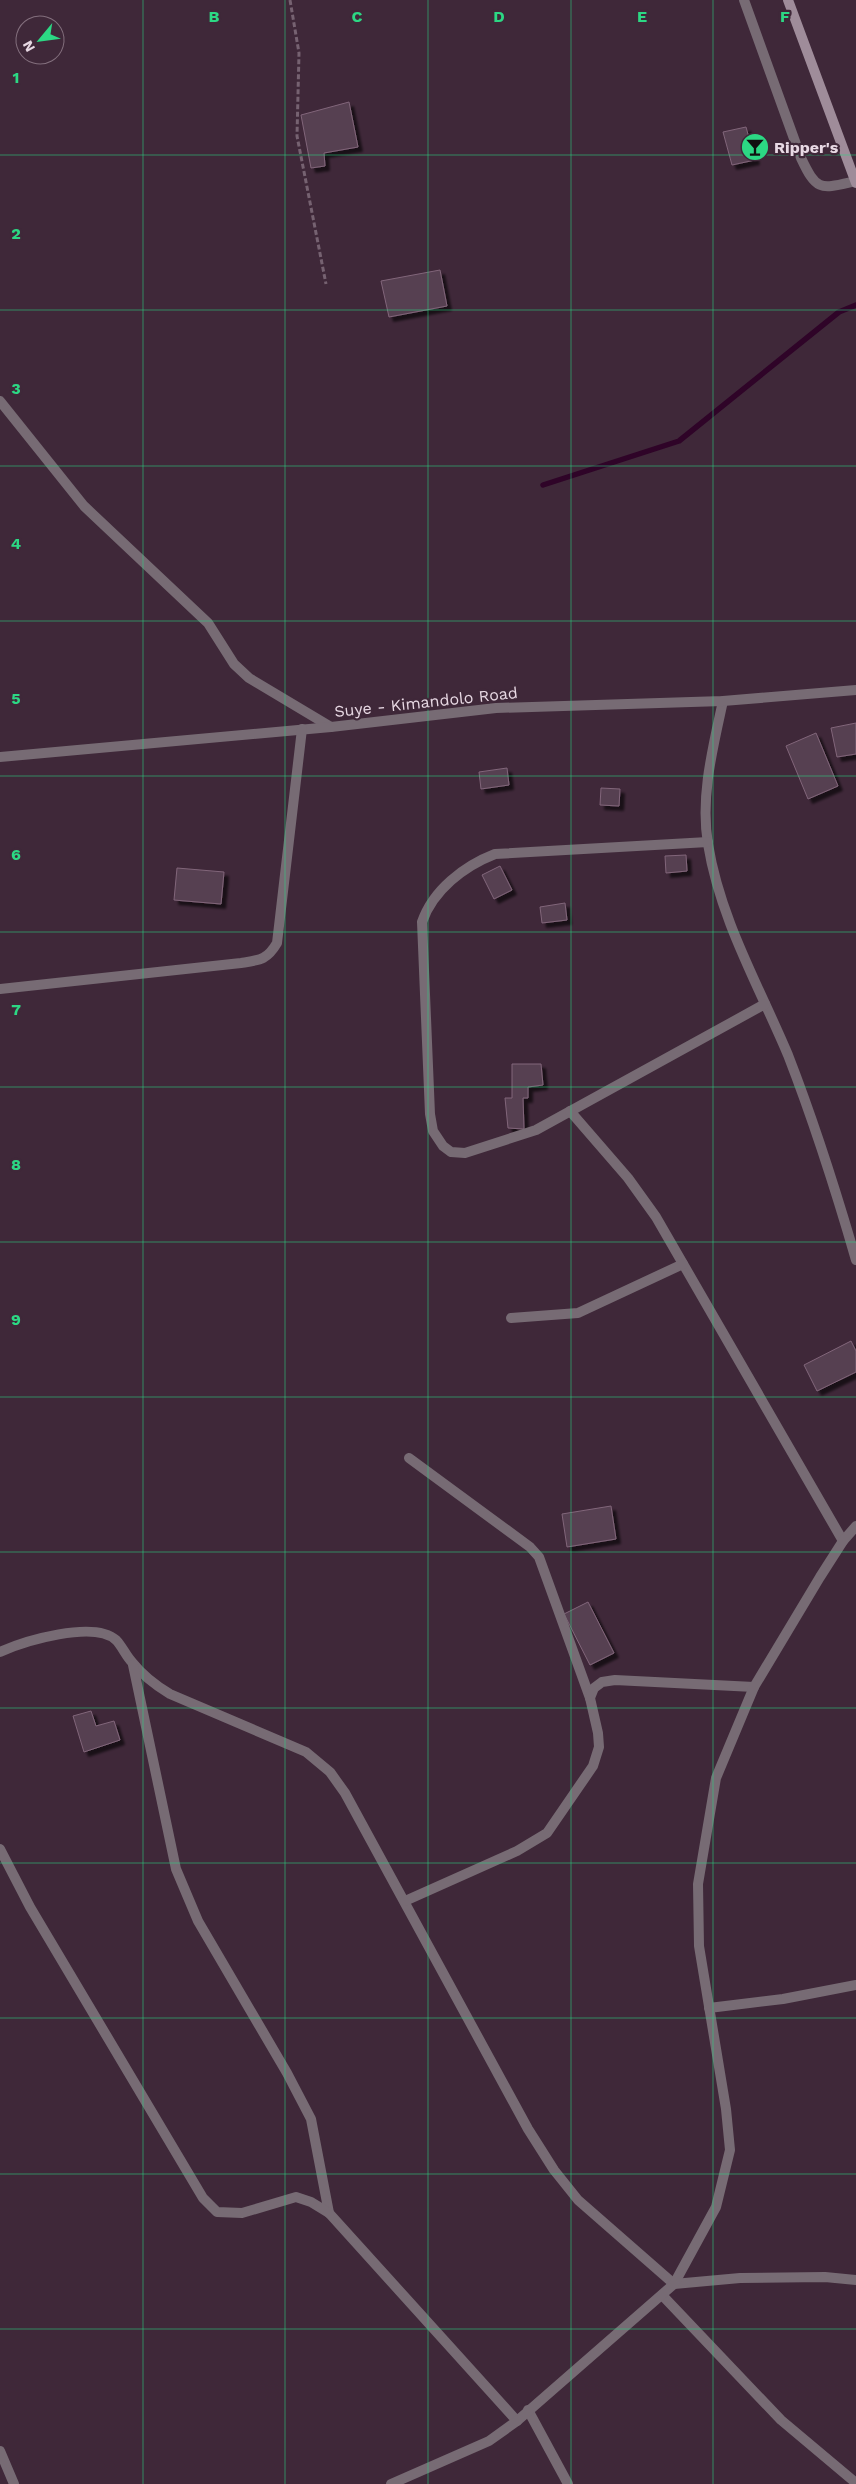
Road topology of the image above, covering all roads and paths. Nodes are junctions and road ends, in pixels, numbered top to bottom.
1 (290, 0) edge
2 (744, 0) edge
3 (788, 0) edge
4 (856, 182) edge
5 (326, 284) dead end
6 (0, 401) edge
7 (856, 690) edge
8 (723, 701) junction
9 (331, 726) junction
10 (302, 729) junction
11 (0, 757) edge
12 (708, 842) junction
13 (0, 989) edge
14 (765, 1004) junction
15 (570, 1111) junction
16 (856, 1260) edge
17 (683, 1264) junction
18 (511, 1318) dead end
19 (409, 1458) dead end
20 (856, 1526) edge
21 (843, 1541) junction
22 (0, 1652) edge
23 (133, 1664) junction
24 (754, 1687) junction
25 (590, 1698) junction
26 (0, 1850) edge
27 (405, 1901) junction
28 (856, 1986) edge
29 (709, 2008) junction
30 (329, 2213) junction
31 (856, 2280) edge
32 (674, 2284) junction
33 (662, 2296) junction
34 (528, 2410) junction
35 (517, 2421) junction
36 (0, 2451) edge
37 (856, 2483) edge
38 (14, 2484) edge
39 (391, 2484) edge
40 (568, 2484) edge

1 - 5 path
2 - 4 street
3 - 4 main road
6 - 9 street
7 - 8 street, Suye - Kimandolo Road
8 - 9 street, Suye - Kimandolo Road
8 - 12 street
9 - 10 street, Suye - Kimandolo Road
10 - 11 street, Suye - Kimandolo Road
10 - 13 street
12 - 14 street
12 - 15 street
14 - 15 street
14 - 16 street
15 - 17 street
17 - 18 street
17 - 21 street
19 - 25 street
20 - 21 street
21 - 24 street
22 - 23 street
23 - 27 street
23 - 30 street
24 - 25 street
24 - 29 street
25 - 27 street
26 - 30 street
27 - 32 street
28 - 29 street
29 - 32 street
30 - 35 street
31 - 32 street
32 - 33 street
33 - 34 street
33 - 37 street
34 - 35 street
34 - 40 street
35 - 39 street
36 - 38 street

